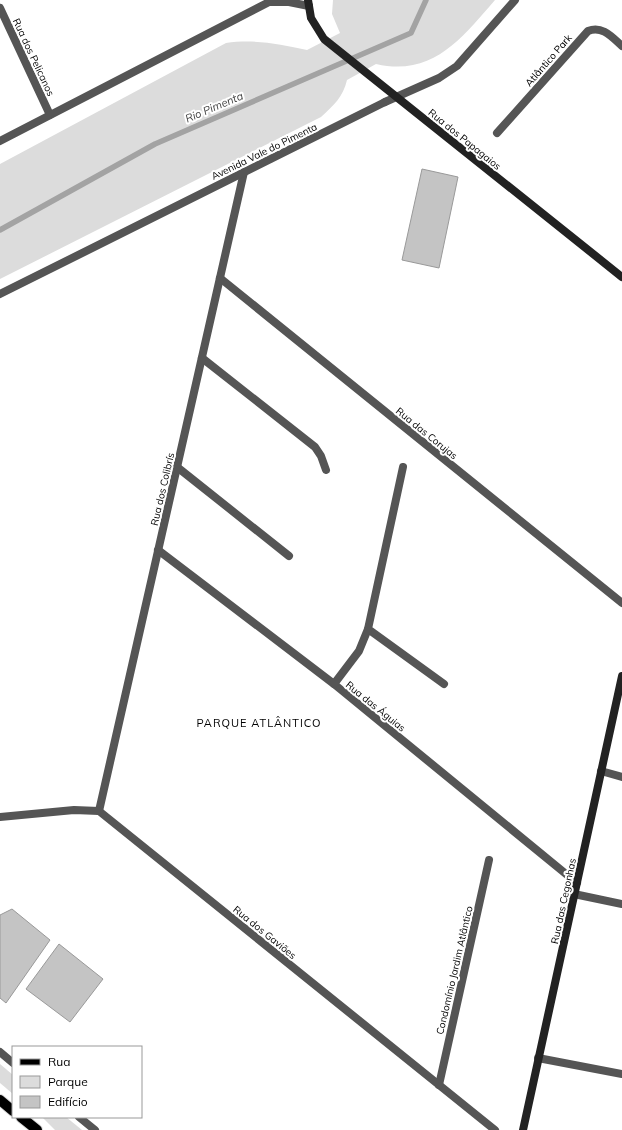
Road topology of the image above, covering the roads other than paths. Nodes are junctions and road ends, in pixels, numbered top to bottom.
1 (515, 0) edge
2 (270, 1) edge
3 (308, 3) edge
4 (0, 8) edge
5 (622, 46) edge
6 (396, 96) junction
7 (50, 115) junction
8 (497, 133) dead end
9 (0, 141) edge
10 (244, 172) junction
11 (622, 277) edge
12 (220, 278) junction
13 (0, 294) edge
14 (202, 358) junction
15 (177, 467) junction
16 (403, 467) dead end
17 (326, 470) dead end
18 (158, 550) junction
19 (288, 556) dead end
20 (622, 603) edge
21 (368, 629) junction
22 (622, 676) edge
23 (334, 684) junction
24 (444, 684) dead end
25 (601, 771) junction
26 (622, 777) edge
27 (99, 811) junction
28 (0, 818) edge
29 (489, 860) dead end
30 (577, 883) junction
31 (574, 894) junction
32 (622, 904) edge
33 (0, 1052) edge
34 (538, 1058) junction
35 (12, 1062) edge
36 (622, 1074) edge
37 (439, 1085) junction
38 (0, 1100) edge
39 (12, 1110) edge
40 (22, 1118) edge
41 (80, 1118) edge
42 (37, 1130) edge
43 (95, 1130) edge
44 (495, 1130) edge
45 (522, 1130) edge

1 - 6 street, Avenida Vale do Pimenta
2 - 3 street
2 - 7 street
3 - 6 main road, Rua dos Papagaios
4 - 7 street, Rua dos Pelicanos
5 - 8 street, Atlântico Park
6 - 10 street, Avenida Vale do Pimenta
6 - 11 main road, Rua dos Papagaios
7 - 9 street
10 - 12 street, Rua dos Colibrís
10 - 13 street, Avenida Vale do Pimenta
12 - 14 street, Rua dos Colibrís
12 - 20 street, Rua das Corujas
14 - 15 street, Rua dos Colibrís
14 - 17 street
15 - 18 street, Rua dos Colibrís
15 - 19 street
16 - 21 street
18 - 23 street, Rua das Águias
18 - 27 street, Rua dos Colibrís
21 - 23 street
21 - 24 street
22 - 25 main road, Rua das Cegonhas
23 - 30 street, Rua das Águias
25 - 26 street
25 - 30 main road, Rua das Cegonhas
27 - 28 street
27 - 37 street, Rua dos Gaviões
29 - 37 street, Condomínio Jardim Atlântico
30 - 31 main road, Rua das Cegonhas
31 - 32 street
31 - 34 main road, Rua das Cegonhas
33 - 35 street
34 - 36 street
34 - 45 main road, Rua das Cegonhas
37 - 44 street, Rua dos Gaviões
38 - 39 main road
40 - 42 main road
41 - 43 street

